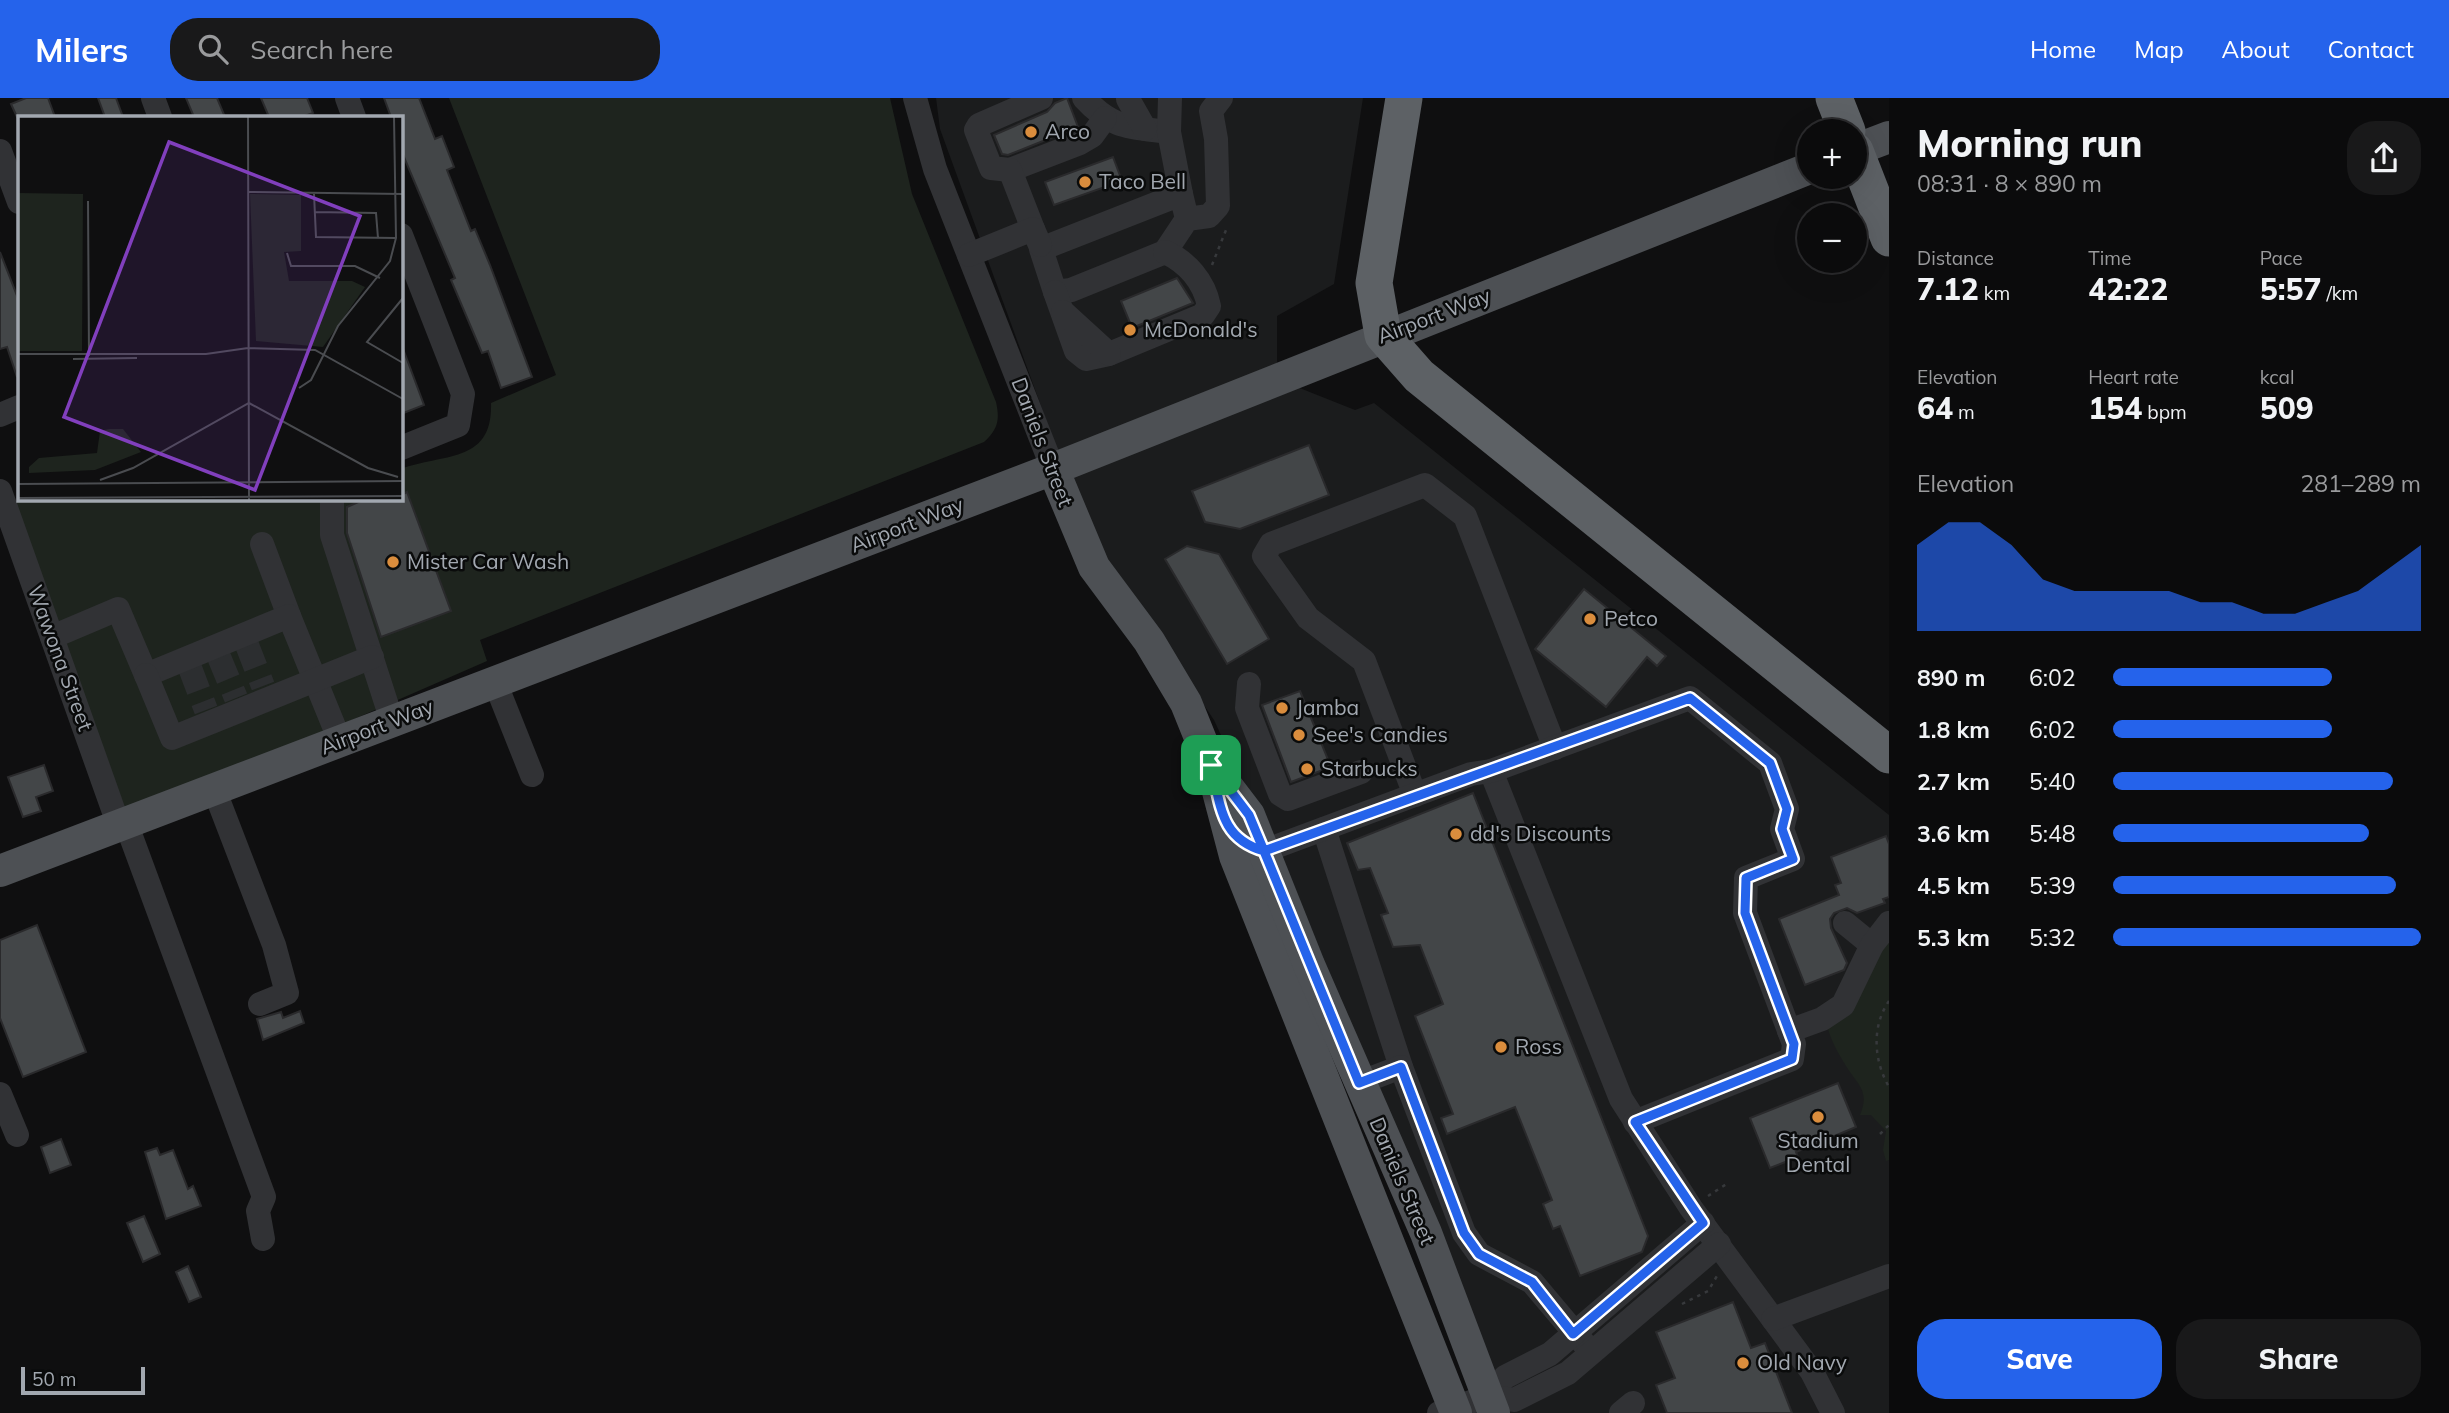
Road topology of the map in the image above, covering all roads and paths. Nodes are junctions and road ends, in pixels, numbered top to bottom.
1 (153, 98) edge
2 (347, 98) edge
3 (915, 98) edge
4 (1041, 98) edge
5 (1084, 98) edge
6 (1170, 98) edge
7 (1221, 98) edge
8 (1404, 98) edge
9 (1834, 98) edge
10 (1128, 99) edge
11 (160, 116) edge
12 (354, 116) edge
13 (1105, 118) junction
14 (1842, 119) edge
15 (1157, 130) junction
16 (1889, 137) edge
17 (1867, 146) edge
18 (0, 151) edge
19 (1010, 170) junction
20 (1797, 173) edge
21 (1867, 182) edge
22 (1181, 194) junction
23 (18, 198) edge
24 (1187, 219) junction
25 (402, 238) edge
26 (1889, 238) edge
27 (1037, 239) junction
28 (1165, 252) junction
29 (969, 255) junction
30 (1058, 300) junction
31 (1383, 335) junction
32 (18, 407) edge
33 (0, 415) edge
34 (402, 448) edge
35 (1053, 469) junction
36 (0, 491) edge
37 (332, 500) edge
38 (261, 544) dead end
39 (289, 615) junction
40 (52, 637) junction
41 (372, 657) junction
42 (146, 675) junction
43 (314, 678) junction
44 (495, 682) junction
45 (1250, 684) dead end
46 (392, 721) junction
47 (340, 741) junction
48 (1555, 748) junction
49 (1889, 755) edge
50 (1211, 765) junction
51 (1491, 771) junction
52 (1361, 772) dead end
53 (532, 775) dead end
54 (214, 789) junction
55 (1415, 795) junction
56 (123, 824) junction
57 (1227, 827) junction
58 (1324, 829) junction
59 (1264, 851) junction
60 (0, 871) edge
61 (1845, 923) dead end
62 (1889, 923) edge
63 (1872, 945) junction
64 (1889, 1001) edge
65 (260, 1004) dead end
66 (1789, 1031) junction
67 (1401, 1067) junction
68 (1359, 1083) junction
69 (1889, 1087) edge
70 (0, 1094) edge
71 (1635, 1122) junction
72 (1889, 1125) edge
73 (1880, 1134) dead end
74 (17, 1135) dead end
75 (1728, 1183) dead end
76 (1697, 1215) junction
77 (263, 1239) dead end
78 (1719, 1244) junction
79 (1889, 1276) edge
80 (1726, 1282) dead end
81 (1673, 1308) dead end
82 (1773, 1319) junction
83 (1573, 1334) junction
84 (1591, 1352) junction
85 (1491, 1405) edge
86 (1450, 1411) edge
87 (1833, 1413) edge

1 - 11 street
2 - 12 street
3 - 29 street, Daniels Street
4 - 19 street
5 - 13 street
6 - 15 street
7 - 24 street
8 - 31 highway
9 - 14 highway
10 - 15 street
13 - 15 street
13 - 19 street
15 - 22 street
16 - 17 main road
18 - 23 street
19 - 27 street
20 - 31 main road, Airport Way
21 - 26 highway
22 - 24 street
22 - 27 street
24 - 28 street
25 - 34 street
27 - 29 street
27 - 30 street
28 - 30 street
28 - 30 street
29 - 35 street, Daniels Street
31 - 35 main road, Airport Way
31 - 49 highway
32 - 33 street
35 - 44 main road, Airport Way
35 - 50 main road, Daniels Street
36 - 40 street, Wawona Street
37 - 41 street
38 - 39 street
39 - 42 street
39 - 43 street
40 - 42 street
40 - 56 street, Wawona Street
41 - 43 street
41 - 46 street
42 - 43 street
43 - 47 street
44 - 46 main road, Airport Way
44 - 53 street
45 - 52 street
46 - 47 main road, Airport Way
47 - 54 main road, Airport Way
48 - 51 street
48 - 55 street
48 - 66 street
50 - 57 main road, Daniels Street
50 - 59 main road, Daniels Street
51 - 55 street
51 - 71 street
54 - 56 main road, Airport Way
54 - 65 street
55 - 58 street
56 - 60 main road, Airport Way
56 - 77 street, Wawona Street
57 - 59 street
57 - 86 main road, Daniels Street
58 - 59 street
58 - 67 street
59 - 68 main road, Daniels Street
61 - 63 street
62 - 63 street
63 - 66 street
64 - 69 path
66 - 71 street
67 - 68 street
67 - 83 street
68 - 85 main road, Daniels Street
70 - 74 street
71 - 76 street
72 - 73 path
75 - 76 path
76 - 78 street
76 - 83 street
78 - 82 street
78 - 84 street
79 - 82 street
80 - 81 path
82 - 87 street
83 - 84 street
83 - 85 street
84 - 85 street
85 - 86 street

